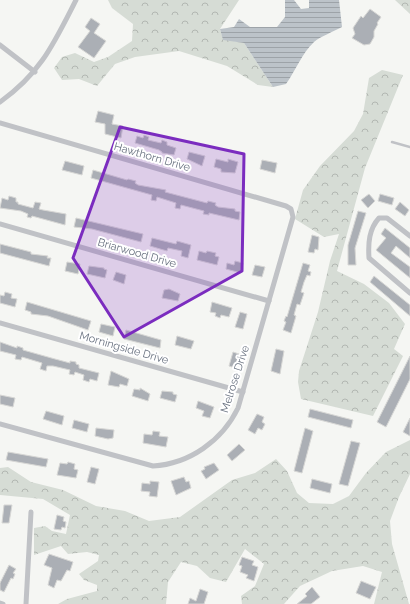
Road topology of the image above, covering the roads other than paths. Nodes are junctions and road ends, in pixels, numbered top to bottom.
1 (76, 0) edge
2 (0, 45) edge
3 (35, 72) junction
4 (0, 102) edge
5 (0, 123) edge
6 (392, 142) dead end
7 (410, 147) edge
8 (292, 217) joint
9 (0, 224) edge
10 (410, 236) edge
11 (410, 293) edge
12 (269, 301) junction
13 (0, 323) edge
14 (243, 392) junction
15 (0, 424) edge
16 (31, 512) dead end
17 (26, 604) edge

1 - 3 street
2 - 3 street
3 - 4 street
5 - 8 street, Hawthorn Drive
6 - 7 lane
8 - 12 street, Melrose Drive
9 - 12 street, Briarwood Drive
10 - 11 street
12 - 14 street, Melrose Drive
13 - 14 street, Morningside Drive
14 - 15 street, Melrose Drive
16 - 17 street

